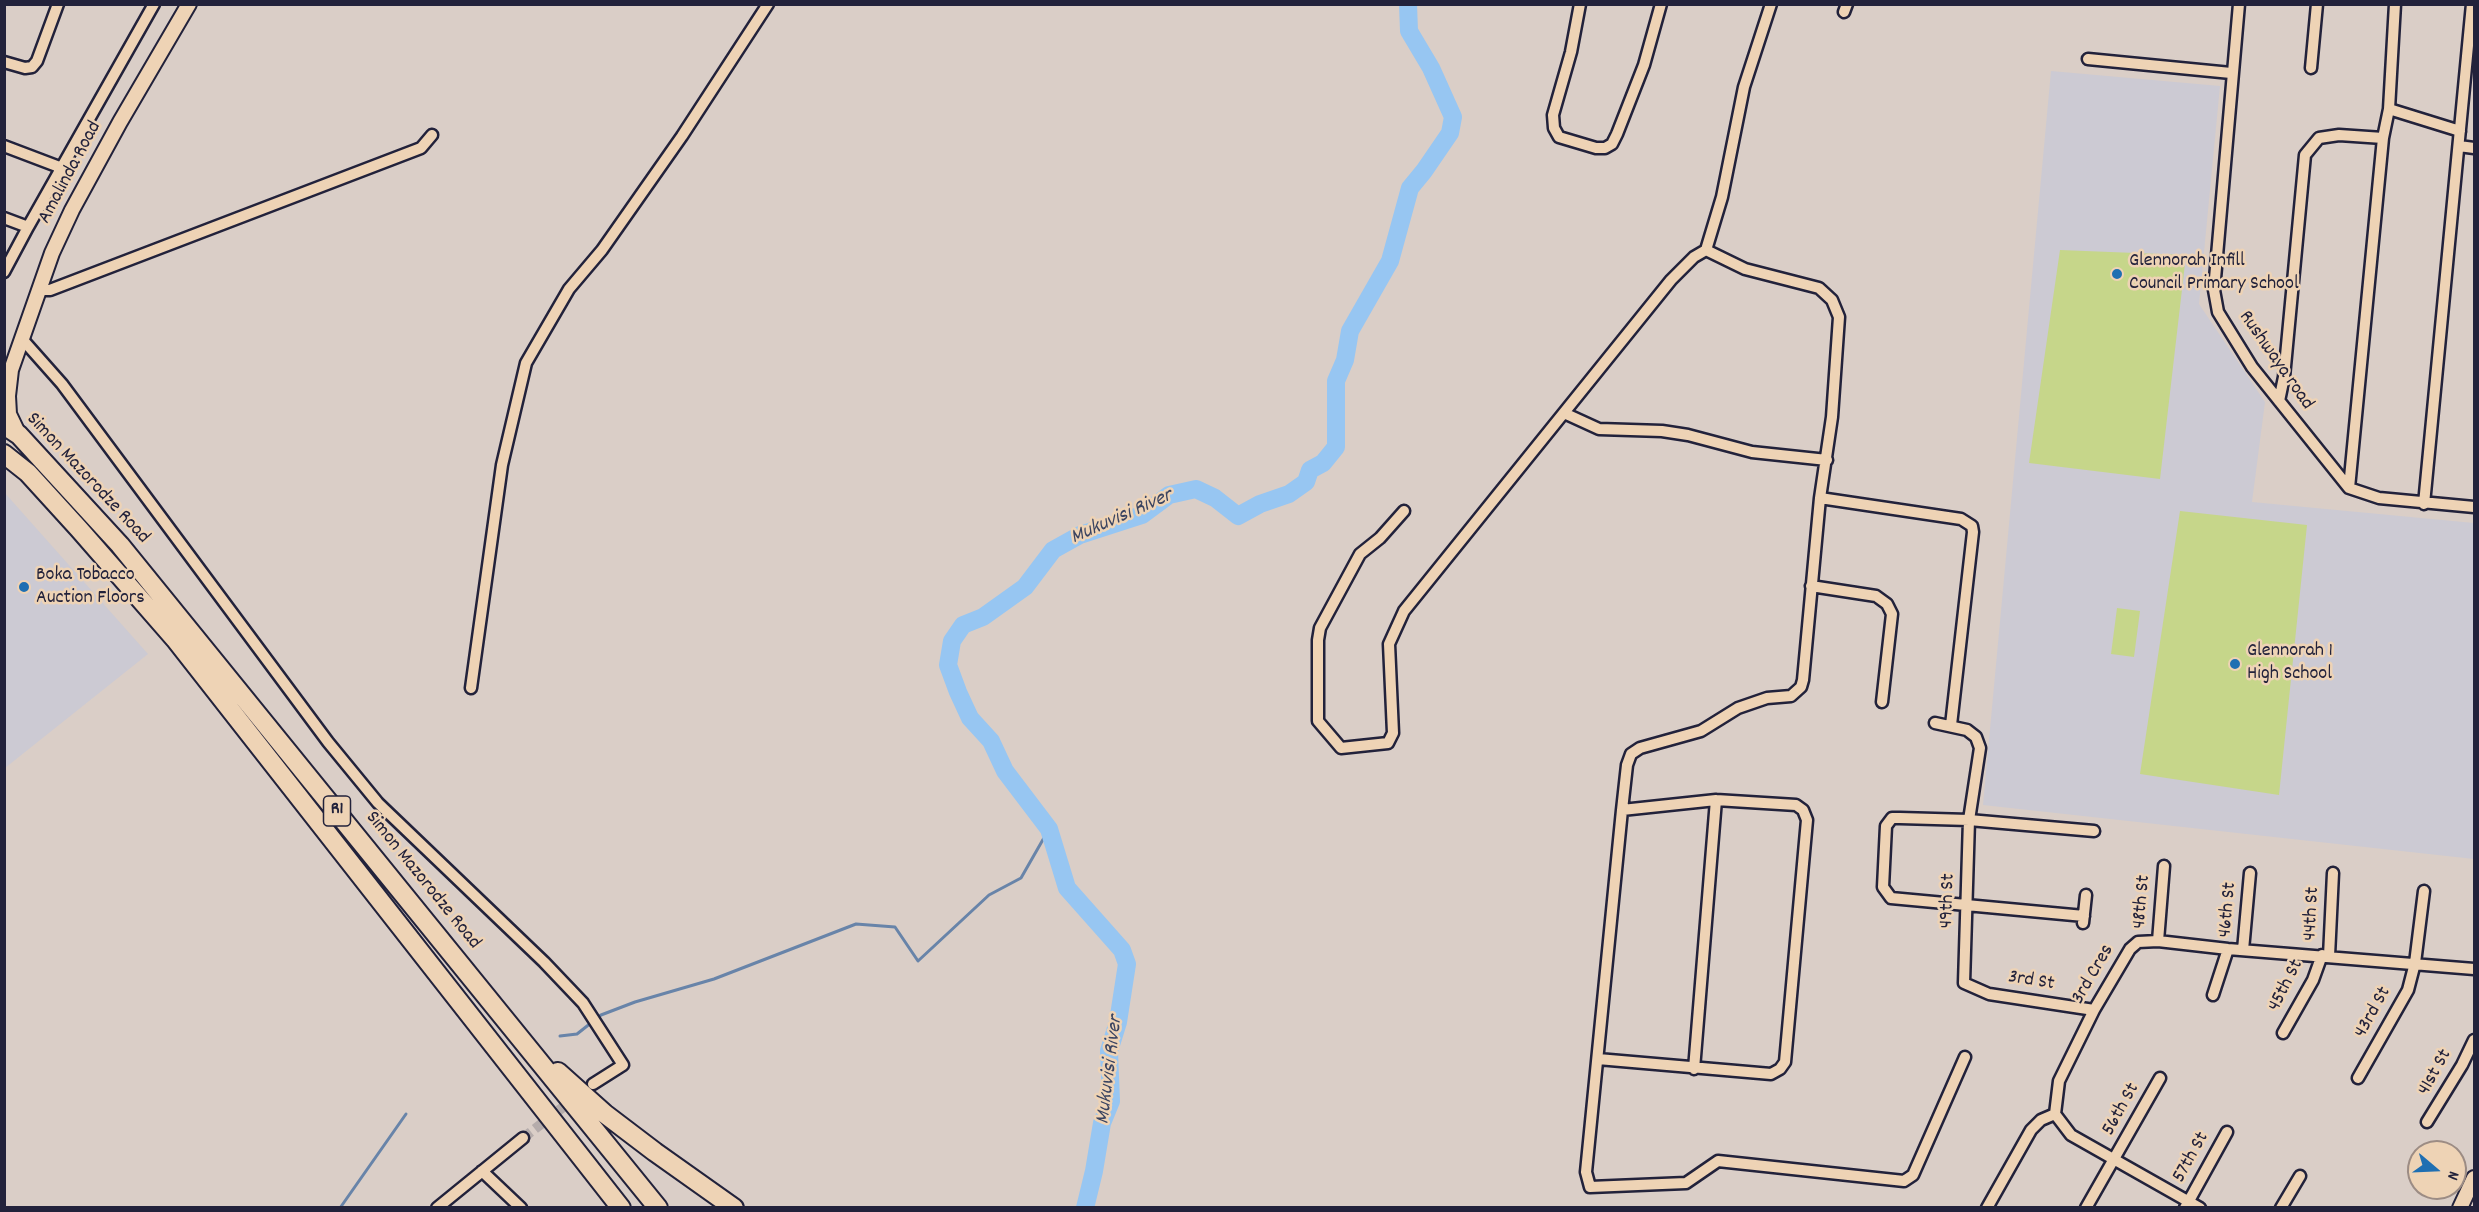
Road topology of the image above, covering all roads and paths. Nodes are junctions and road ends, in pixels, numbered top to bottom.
1 (58, 4) edge
2 (154, 4) edge
3 (189, 4) edge
4 (768, 4) edge
5 (1580, 4) edge
6 (1661, 4) edge
7 (1771, 4) edge
8 (2239, 4) edge
9 (2317, 4) edge
10 (2396, 4) edge
11 (2472, 4) edge
12 (2088, 59) dead end
13 (4, 62) edge
14 (2311, 68) dead end
15 (2232, 73) junction
16 (2470, 88) edge
17 (2389, 108) junction
18 (2460, 131) junction
19 (432, 135) dead end
20 (2383, 138) junction
21 (4, 146) edge
22 (2459, 146) junction
23 (2475, 147) edge
24 (62, 168) junction
25 (4, 218) edge
26 (28, 227) junction
27 (1706, 250) junction
28 (4, 272) edge
29 (39, 290) junction
30 (23, 340) junction
31 (8, 374) edge
32 (2279, 401) junction
33 (1564, 413) junction
34 (12, 430) edge
35 (4, 454) edge
36 (1827, 460) junction
37 (2349, 488) junction
38 (1820, 498) junction
39 (2424, 504) junction
40 (2475, 507) edge
41 (1404, 511) dead end
42 (1810, 586) junction
43 (471, 688) dead end
44 (1882, 702) dead end
45 (1935, 723) dead end
46 (1951, 725) junction
47 (1716, 800) junction
48 (1622, 810) junction
49 (1969, 820) junction
50 (2094, 831) dead end
51 (2164, 866) dead end
52 (2250, 873) dead end
53 (2333, 873) dead end
54 (2424, 891) dead end
55 (2086, 895) dead end
56 (1967, 906) junction
57 (2158, 941) junction
58 (2228, 949) junction
59 (2243, 950) junction
60 (2326, 956) junction
61 (2415, 963) junction
62 (2475, 969) edge
63 (1964, 983) joint
64 (2213, 995) dead end
65 (2094, 1010) junction
66 (2283, 1033) dead end
67 (519, 1036) junction
68 (2475, 1040) edge
69 (1965, 1057) dead end
70 (1598, 1059) junction
71 (1695, 1069) junction
72 (2160, 1078) dead end
73 (2358, 1078) dead end
74 (593, 1084) dead end
75 (2055, 1114) junction
76 (2427, 1122) dead end
77 (2227, 1132) dead end
78 (523, 1138) tunnel mouth
79 (2114, 1160) junction
80 (482, 1171) junction
81 (2300, 1176) dead end
82 (2475, 1178) edge
83 (2186, 1204) edge
84 (437, 1208) edge
85 (521, 1208) edge
86 (621, 1208) edge
87 (658, 1208) edge
88 (734, 1208) edge
89 (1987, 1208) edge
90 (2086, 1208) edge
91 (2200, 1208) edge
92 (2281, 1208) edge
93 (2460, 1208) edge

1 - 13 street
2 - 24 street
3 - 29 street, Amalinda Road
4 - 43 street
5 - 6 street
7 - 27 street
8 - 15 street, Rushwaya road
9 - 14 street
10 - 17 street
11 - 16 street
12 - 15 street
15 - 32 street, Rushwaya road
16 - 18 street
17 - 18 street
17 - 20 street
18 - 22 street
19 - 29 street
20 - 32 street
20 - 37 street
21 - 24 street
22 - 23 street
22 - 39 street
24 - 26 street
25 - 26 street
26 - 28 street
27 - 33 street
27 - 36 street
29 - 30 street, Amalinda Road
30 - 31 street, Amalinda Road
30 - 74 street
31 - 34 street, Amalinda Road
32 - 37 street, Rushwaya road
33 - 36 street
33 - 41 street
34 - 67 highway, Simon Mazorodze Road / R1
35 - 86 highway, Simon Mazorodze Road / R1
36 - 38 street
37 - 39 street
38 - 42 street
38 - 46 street
39 - 40 street
42 - 44 street
42 - 48 street
45 - 46 street
46 - 49 street, 49th St
47 - 48 street
47 - 71 street
47 - 71 street
48 - 70 street
49 - 50 street
49 - 56 street, 49th St
49 - 56 street
51 - 57 street, 48th St
52 - 59 street, 46th St
53 - 60 street, 44th St
54 - 61 street, 43rd St
55 - 56 street
56 - 63 street, 49th St
57 - 58 street, 3rd Cres
57 - 65 street, 3rd Cres
58 - 59 street, 3rd Cres
58 - 64 street
59 - 60 street, 3rd Cres
60 - 61 street, 3rd Cres
60 - 66 street, 45th St
61 - 62 street, 3rd Cres
61 - 73 street, 43rd St
63 - 65 street, 3rd St
65 - 75 street, 3rd Cres
67 - 87 highway, Simon Mazorodze Road / R1
67 - 88 highway
68 - 76 street, 41st St
69 - 70 street
70 - 71 street
72 - 79 street, 56th St
75 - 79 street
75 - 89 street
77 - 83 street, 57th St
78 - 80 street
79 - 83 street
79 - 90 street, 56th St
80 - 84 street
80 - 85 street
81 - 92 street
82 - 93 street
83 - 91 street

